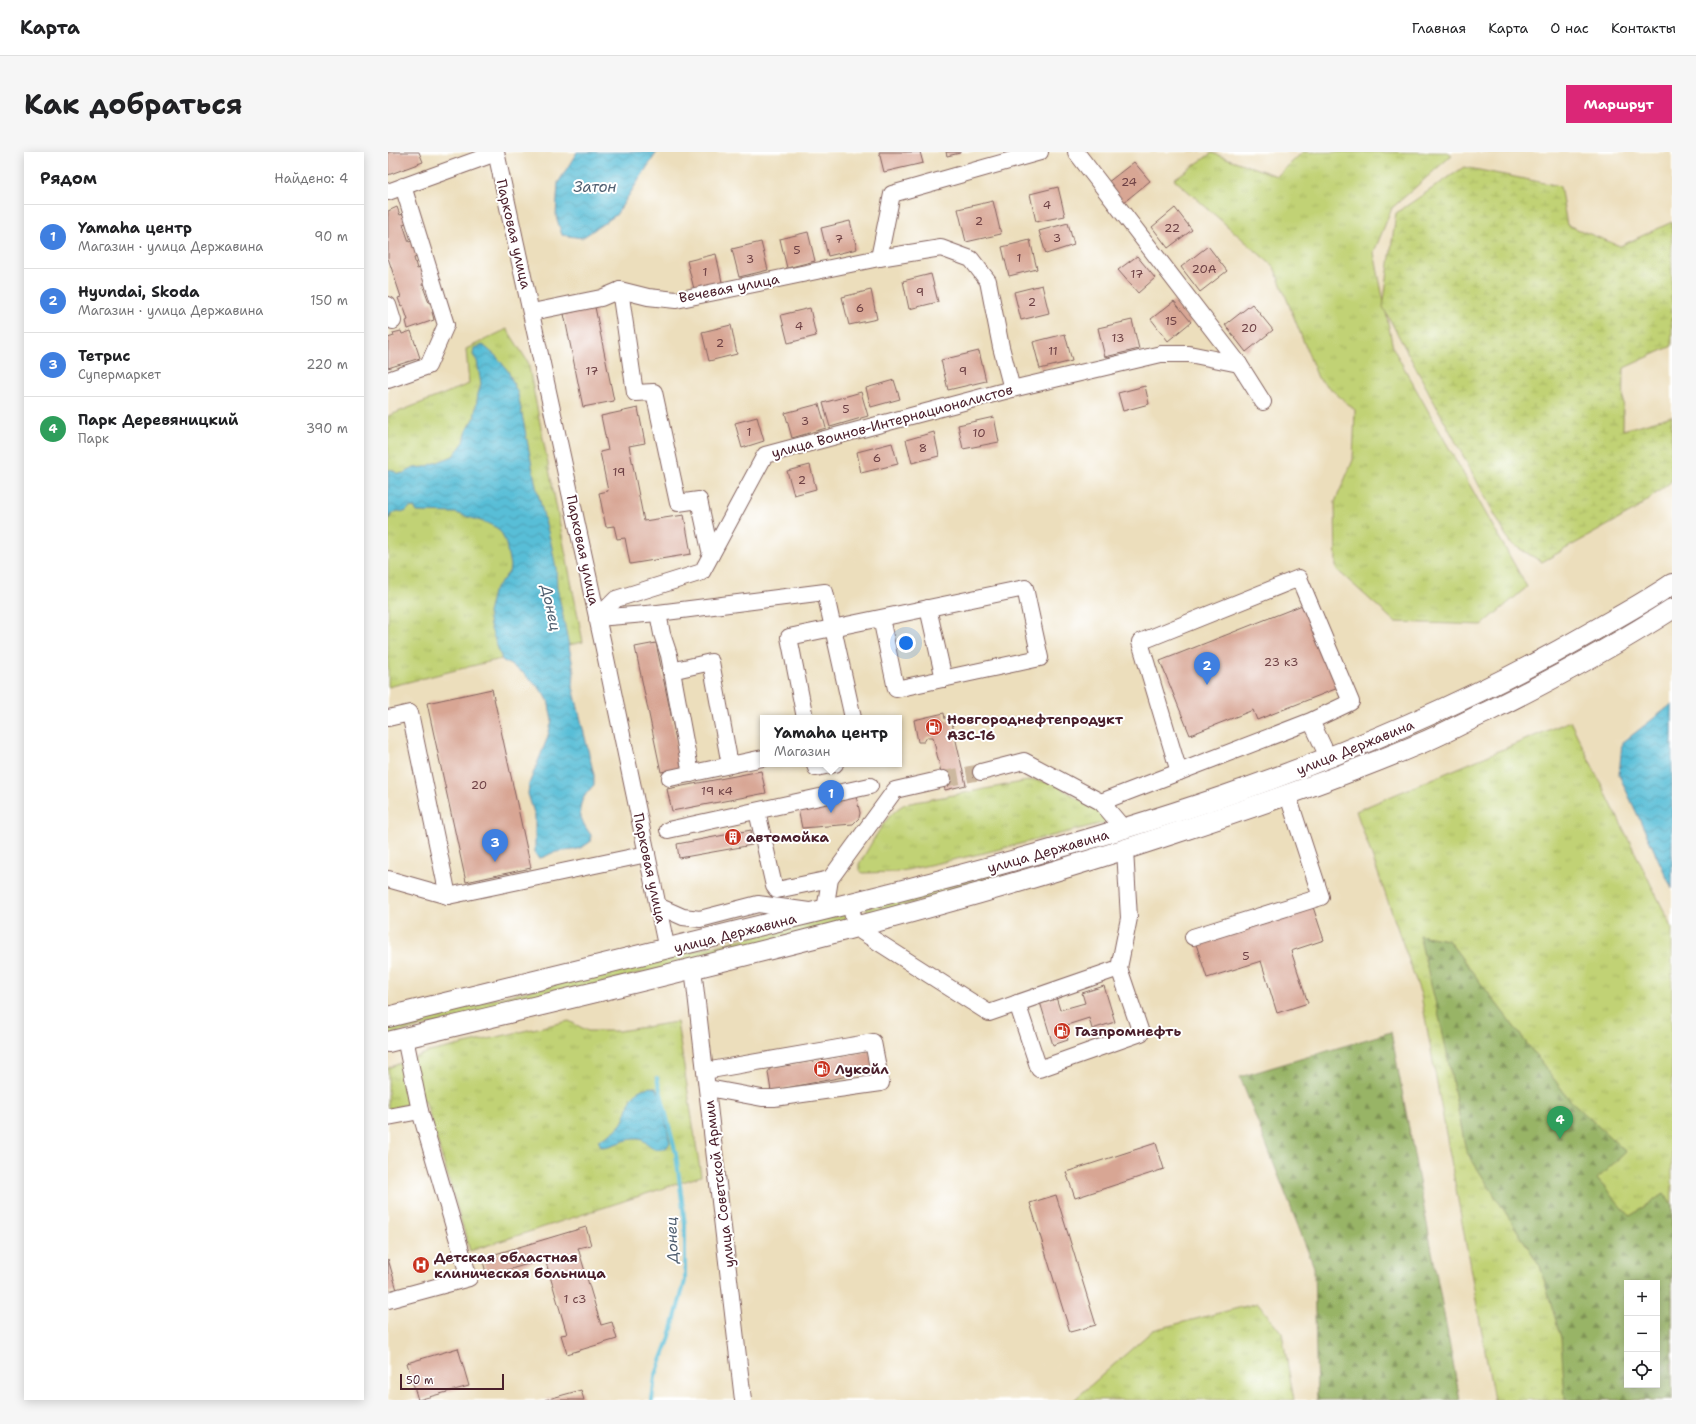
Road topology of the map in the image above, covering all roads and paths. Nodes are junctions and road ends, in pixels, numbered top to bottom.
1 (496, 152) edge
2 (1040, 152) edge
3 (1076, 152) edge
4 (403, 186) junction
5 (388, 192) edge
6 (879, 258) junction
7 (620, 290) junction
8 (388, 305) edge
9 (532, 312) junction
10 (393, 321) dead end
11 (1239, 364) junction
12 (388, 380) edge
13 (1012, 389) junction
14 (1263, 402) dead end
15 (711, 555) junction
16 (1672, 584) edge
17 (928, 608) junction
18 (1672, 609) edge
19 (658, 613) junction
20 (597, 618) junction
21 (881, 618) junction
22 (833, 628) junction
23 (671, 671) junction
24 (944, 679) junction
25 (804, 715) edge
26 (852, 715) edge
27 (388, 718) edge
28 (1312, 721) junction
29 (760, 759) edge
30 (1328, 759) junction
31 (730, 765) junction
32 (981, 772) tunnel mouth
33 (1179, 772) junction
34 (691, 774) junction
35 (670, 778) dead end
36 (943, 780) tunnel mouth
37 (870, 786) dead end
38 (1288, 796) junction
39 (1101, 802) junction
40 (757, 811) junction
41 (1124, 829) junction
42 (668, 830) dead end
43 (1125, 850) junction
44 (647, 854) junction
45 (388, 879) edge
46 (830, 879) junction
47 (448, 896) junction
48 (850, 904) junction
49 (658, 906) junction
50 (821, 911) junction
51 (856, 928) junction
52 (1193, 937) dead end
53 (667, 950) junction
54 (693, 968) junction
55 (1118, 968) junction
56 (1017, 1003) junction
57 (388, 1017) edge
58 (397, 1040) edge
59 (706, 1071) junction
60 (708, 1088) junction
61 (420, 1111) junction
62 (388, 1117) edge
63 (388, 1300) edge
64 (743, 1400) edge

1 - 4 street
1 - 9 street, Парковая улица
2 - 6 street
3 - 11 street
4 - 5 street
4 - 12 street
6 - 7 street, Вечевая улица
6 - 13 street, Вечевая улица
7 - 9 street
7 - 15 street
8 - 10 street
9 - 20 street, Парковая улица
11 - 13 street, улица Воинов-Интернационалистов
11 - 14 street
13 - 15 street, улица Воинов-Интернационалистов
15 - 20 street, улица Воинов-Интернационалистов
16 - 30 main road, улица Державина
17 - 21 street
17 - 24 street
17 - 24 street
18 - 38 main road, улица Державина
19 - 20 street
19 - 22 street
19 - 23 street
20 - 44 street, Парковая улица
21 - 22 street
21 - 24 street
22 - 25 street
22 - 26 street
23 - 31 street
23 - 34 street
27 - 47 street
28 - 30 street
28 - 33 street
28 - 33 street
29 - 31 street
30 - 41 main road, улица Державина
31 - 34 street
32 - 39 street
33 - 39 street
34 - 35 street
36 - 46 street
37 - 40 street
38 - 43 main road, улица Державина
38 - 52 street
39 - 41 street
40 - 42 street
40 - 46 street
41 - 48 main road, улица Державина
43 - 51 main road, улица Державина
43 - 55 street
44 - 47 street
44 - 49 street, Парковая улица
45 - 47 street
46 - 50 street
48 - 50 main road, улица Державина
48 - 51 street
49 - 50 street
49 - 53 street, Парковая улица
50 - 53 main road, улица Державина
51 - 54 main road, улица Державина
51 - 56 street
53 - 57 main road, улица Державина
54 - 58 main road, улица Державина
54 - 59 street, улица Советской Армии
55 - 56 street
55 - 56 street
58 - 61 street
59 - 60 street, улица Советской Армии
59 - 60 street
60 - 64 street, улица Советской Армии
61 - 62 street
61 - 63 street

